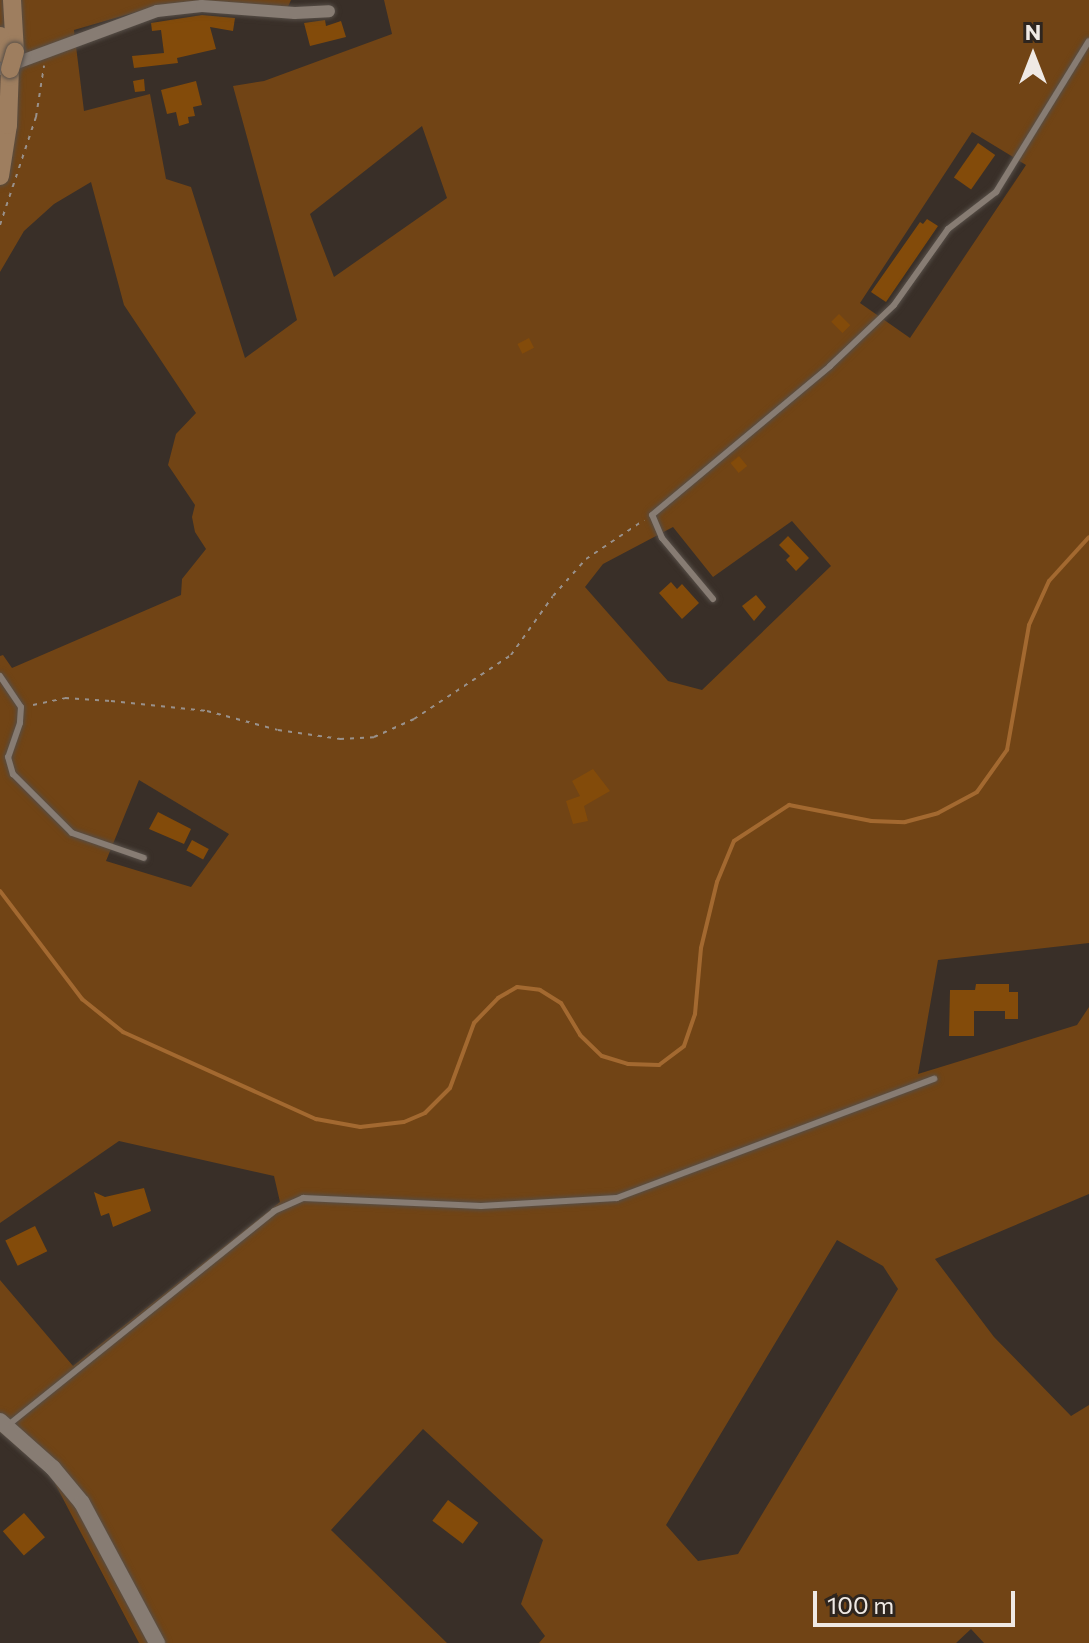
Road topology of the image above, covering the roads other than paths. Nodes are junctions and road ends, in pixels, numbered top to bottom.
1 (12, 0) edge
2 (329, 11) dead end
3 (1089, 41) edge
4 (7, 59) edge
5 (0, 176) edge
6 (713, 599) dead end
7 (0, 676) edge
8 (144, 858) dead end
9 (934, 1079) dead end
10 (3, 1423) edge
11 (157, 1643) edge

1 - 4 main road
2 - 4 street
3 - 6 lane
4 - 5 main road
7 - 8 lane
9 - 10 lane
10 - 11 street

